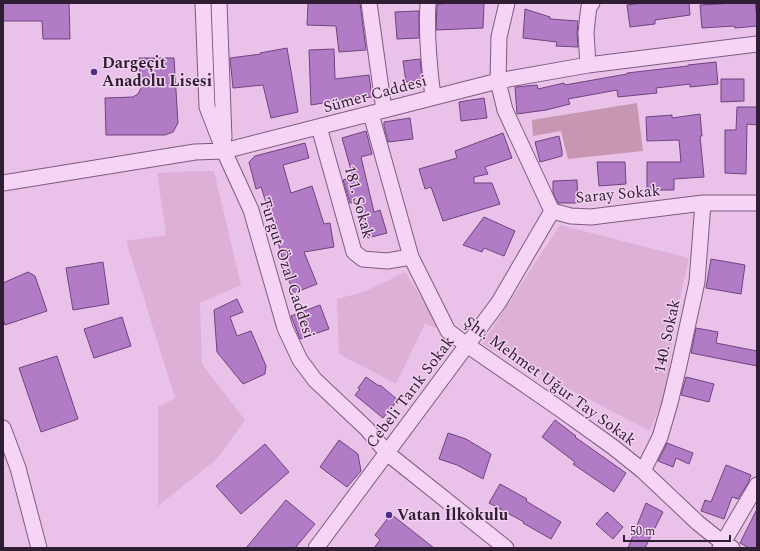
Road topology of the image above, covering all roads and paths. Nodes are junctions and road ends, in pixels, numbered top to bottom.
1 (203, 3) edge
2 (219, 3) edge
3 (369, 3) edge
4 (428, 3) edge
5 (506, 3) edge
6 (592, 3) edge
7 (757, 44) edge
8 (588, 65) junction
9 (498, 81) junction
10 (433, 97) junction
11 (377, 112) junction
12 (319, 127) junction
13 (224, 151) junction
14 (3, 183) edge
15 (703, 203) junction
16 (757, 203) edge
17 (552, 211) junction
18 (411, 257) junction
19 (467, 345) junction
20 (3, 428) edge
21 (387, 453) junction
22 (643, 471) junction
23 (757, 485) edge
24 (725, 546) edge
25 (39, 548) edge
26 (316, 548) edge
27 (506, 548) edge

1 - 13 street, Turgut Özal Caddesi
2 - 13 street, Turgut Özal Caddesi
3 - 11 street, Şht. Mehmet Uğur Tay Sokak
4 - 10 street
5 - 9 street
6 - 8 street
7 - 8 street, Sümer Caddesi
8 - 9 street, Sümer Caddesi
9 - 10 street, Sümer Caddesi
9 - 17 street
10 - 11 street, Sümer Caddesi
11 - 12 street, Sümer Caddesi
11 - 18 street, Şht. Mehmet Uğur Tay Sokak
12 - 13 street, Sümer Caddesi
12 - 18 street, 181. Sokak
13 - 14 street, Sümer Caddesi
13 - 21 street, Turgut Özal Caddesi
15 - 16 street, Saray Sokak
15 - 17 street, Saray Sokak
15 - 22 street, 140. Sokak
17 - 19 street, Cebeli Tarık Sokak
18 - 19 street, Şht. Mehmet Uğur Tay Sokak
19 - 21 street, Cebeli Tarık Sokak
19 - 22 street, Şht. Mehmet Uğur Tay Sokak
20 - 25 street
21 - 26 street, Cebeli Tarık Sokak
21 - 27 street, Turgut Özal Caddesi
22 - 24 street, Şht. Mehmet Uğur Tay Sokak
23 - 24 street

